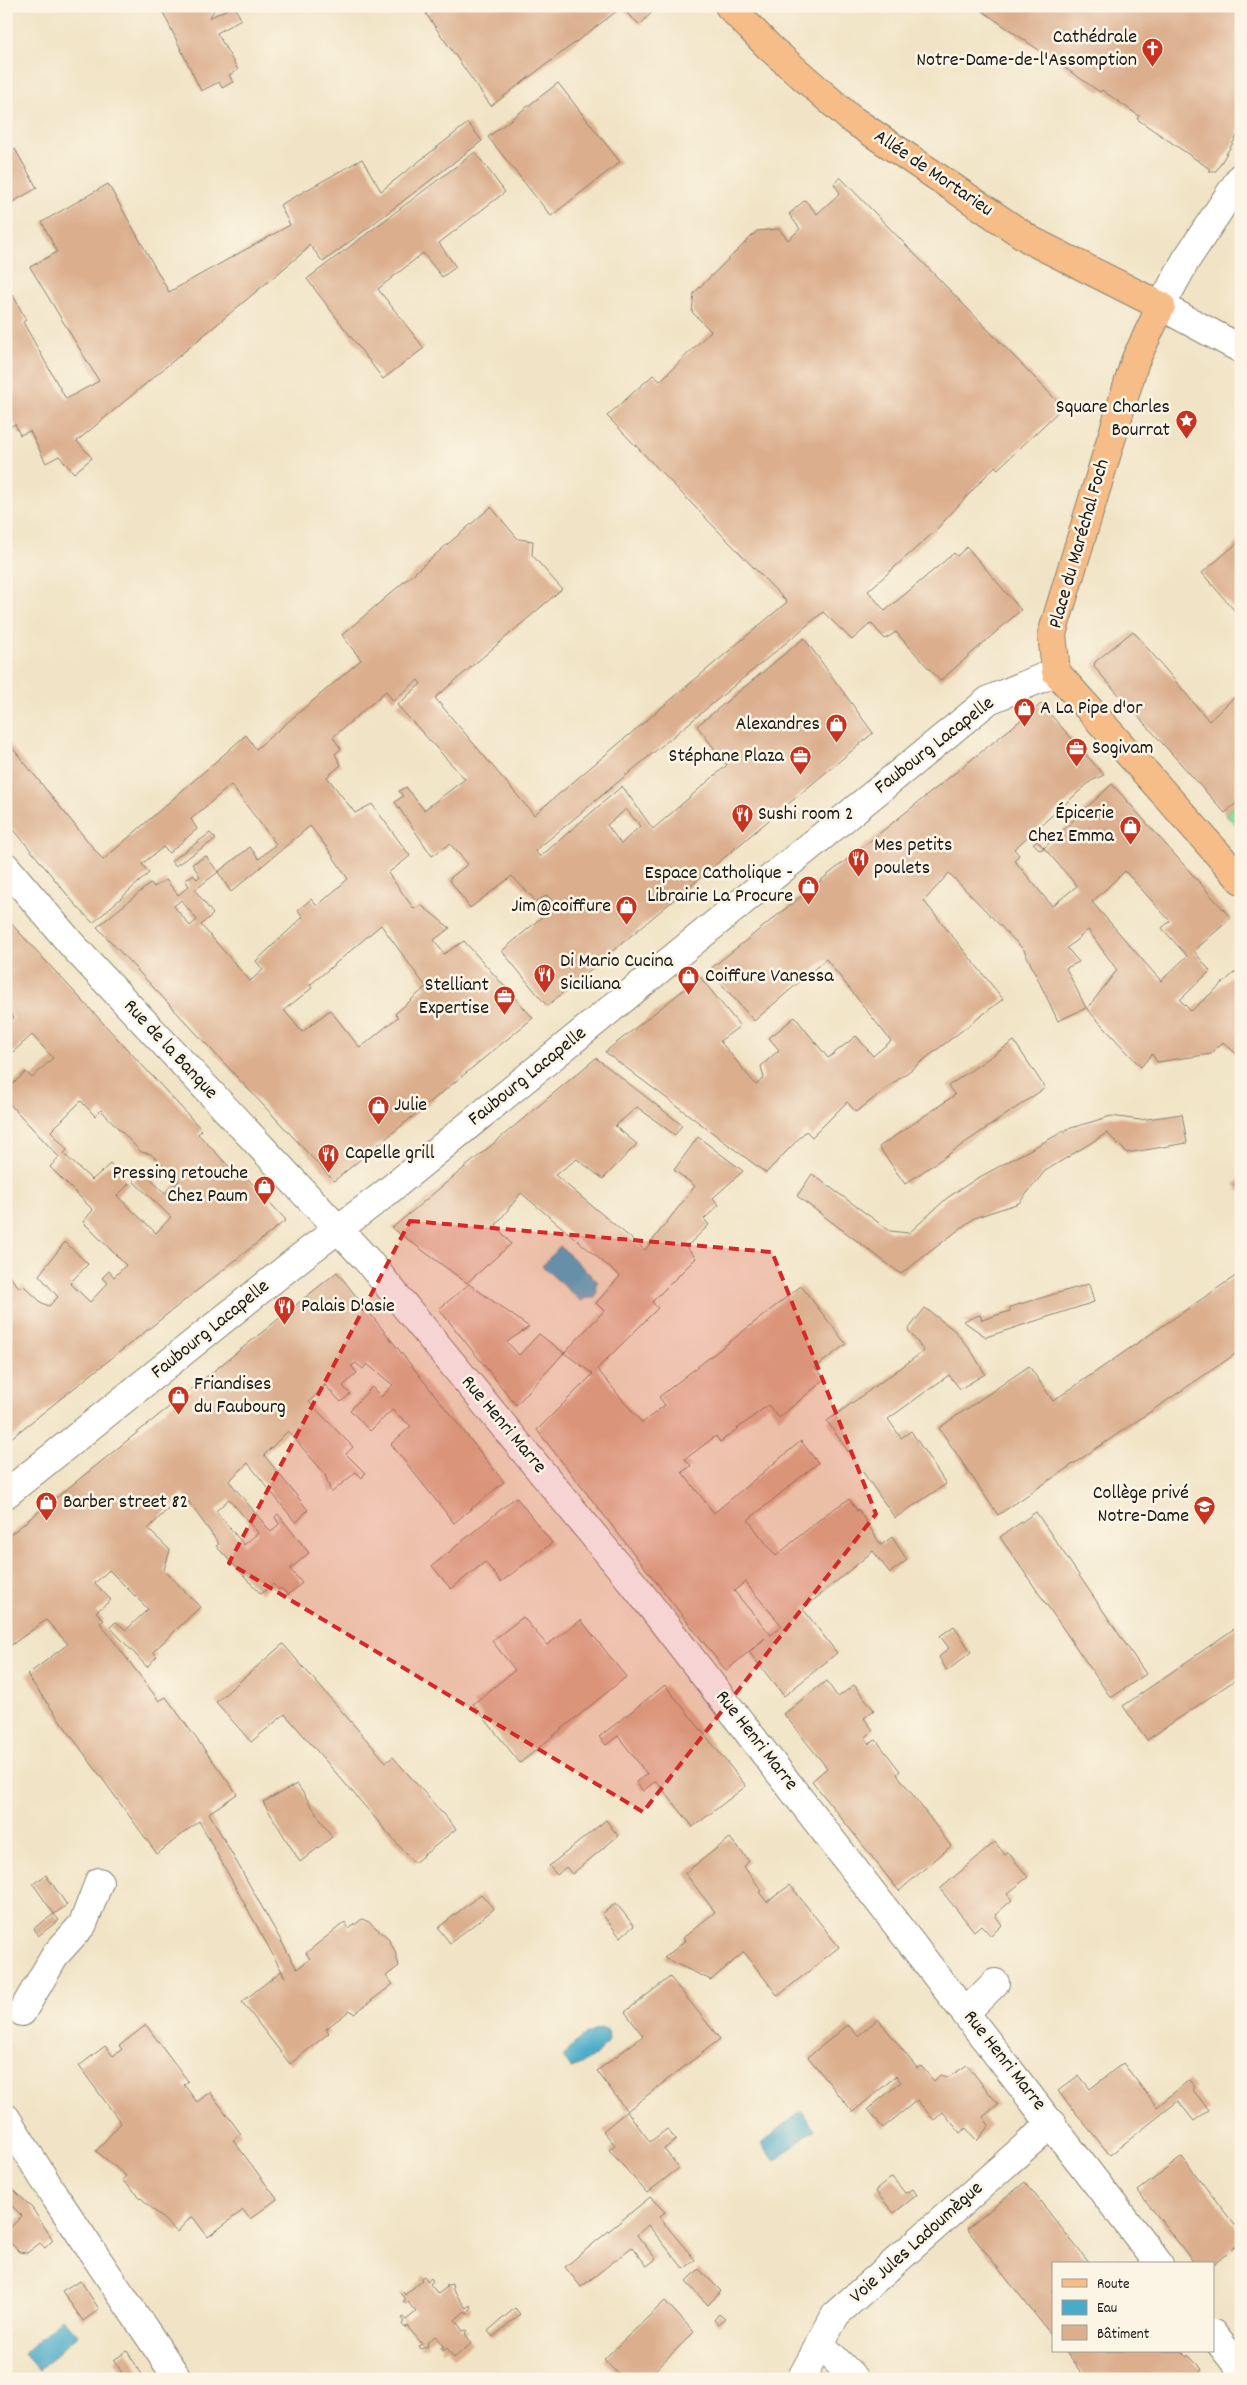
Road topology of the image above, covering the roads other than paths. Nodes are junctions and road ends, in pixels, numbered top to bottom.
1 (729, 6) edge
2 (1241, 177) edge
3 (1162, 306) junction
4 (1241, 349) edge
5 (1056, 672) junction
6 (6, 867) edge
7 (1241, 880) edge
8 (338, 1230) junction
9 (6, 1494) edge
10 (98, 1882) dead end
11 (995, 1983) dead end
12 (966, 2012) junction
13 (23, 2020) edge
14 (6, 2118) edge
15 (1052, 2123) junction
16 (1157, 2262) edge
17 (1214, 2335) edge
18 (820, 2344) junction
19 (1241, 2370) edge
20 (178, 2379) edge
21 (801, 2379) edge
22 (855, 2379) edge

1 - 3 main road, Allée de Mortarieu
2 - 3 street
3 - 4 street
3 - 5 main road, Place du Maréchal Foch
5 - 7 main road
5 - 8 street, Faubourg Lacapelle
6 - 8 street, Rue de la Banque
8 - 9 street, Faubourg Lacapelle
8 - 12 street, Rue Henri Marre
10 - 13 street
11 - 12 street
12 - 15 street, Rue Henri Marre
14 - 20 street
15 - 16 street, Rue Henri Marre
15 - 18 street, Voie Jules Ladoumègue
17 - 19 street
18 - 21 street, Voie Jules Ladoumègue
18 - 22 street

